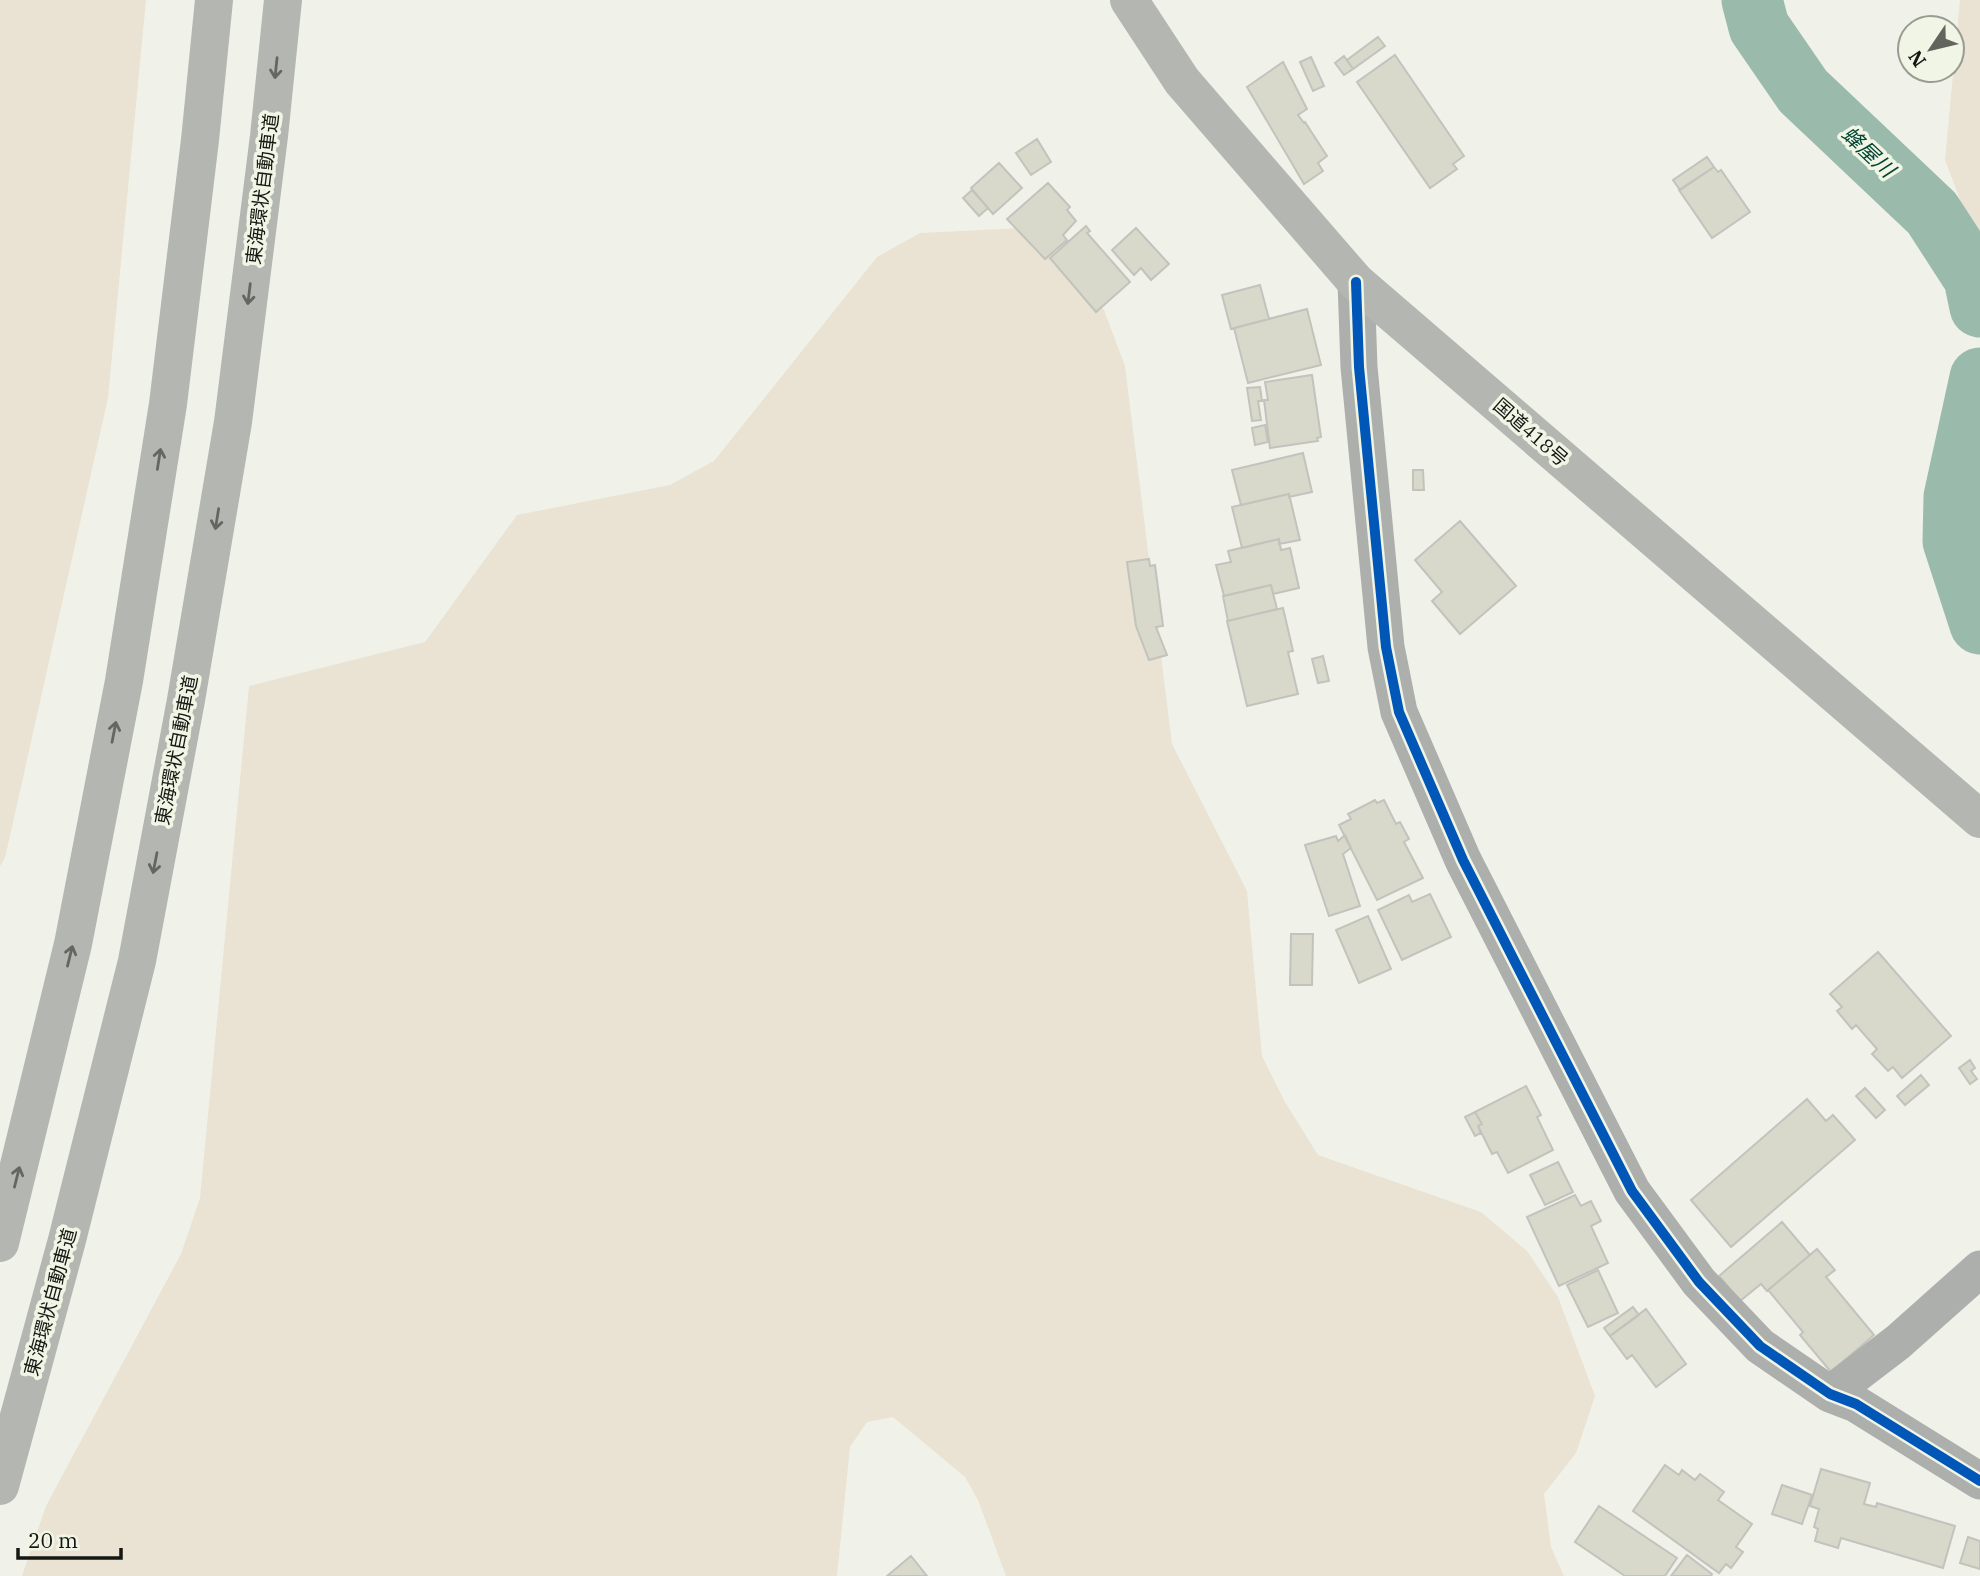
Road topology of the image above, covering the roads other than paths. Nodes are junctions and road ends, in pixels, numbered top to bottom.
1 (214, 0) edge
2 (283, 0) edge
3 (1129, 0) edge
4 (1356, 282) junction
5 (1980, 819) edge
6 (0, 1243) edge
7 (1980, 1269) edge
8 (1830, 1394) junction
9 (1980, 1481) edge
10 (0, 1486) edge

6 -> 1 highway
2 -> 10 highway, 東海環状自動車道
3 - 4 highway, 国道418号
4 - 5 highway, 国道418号
4 - 8 street
7 - 8 street
8 - 9 street

